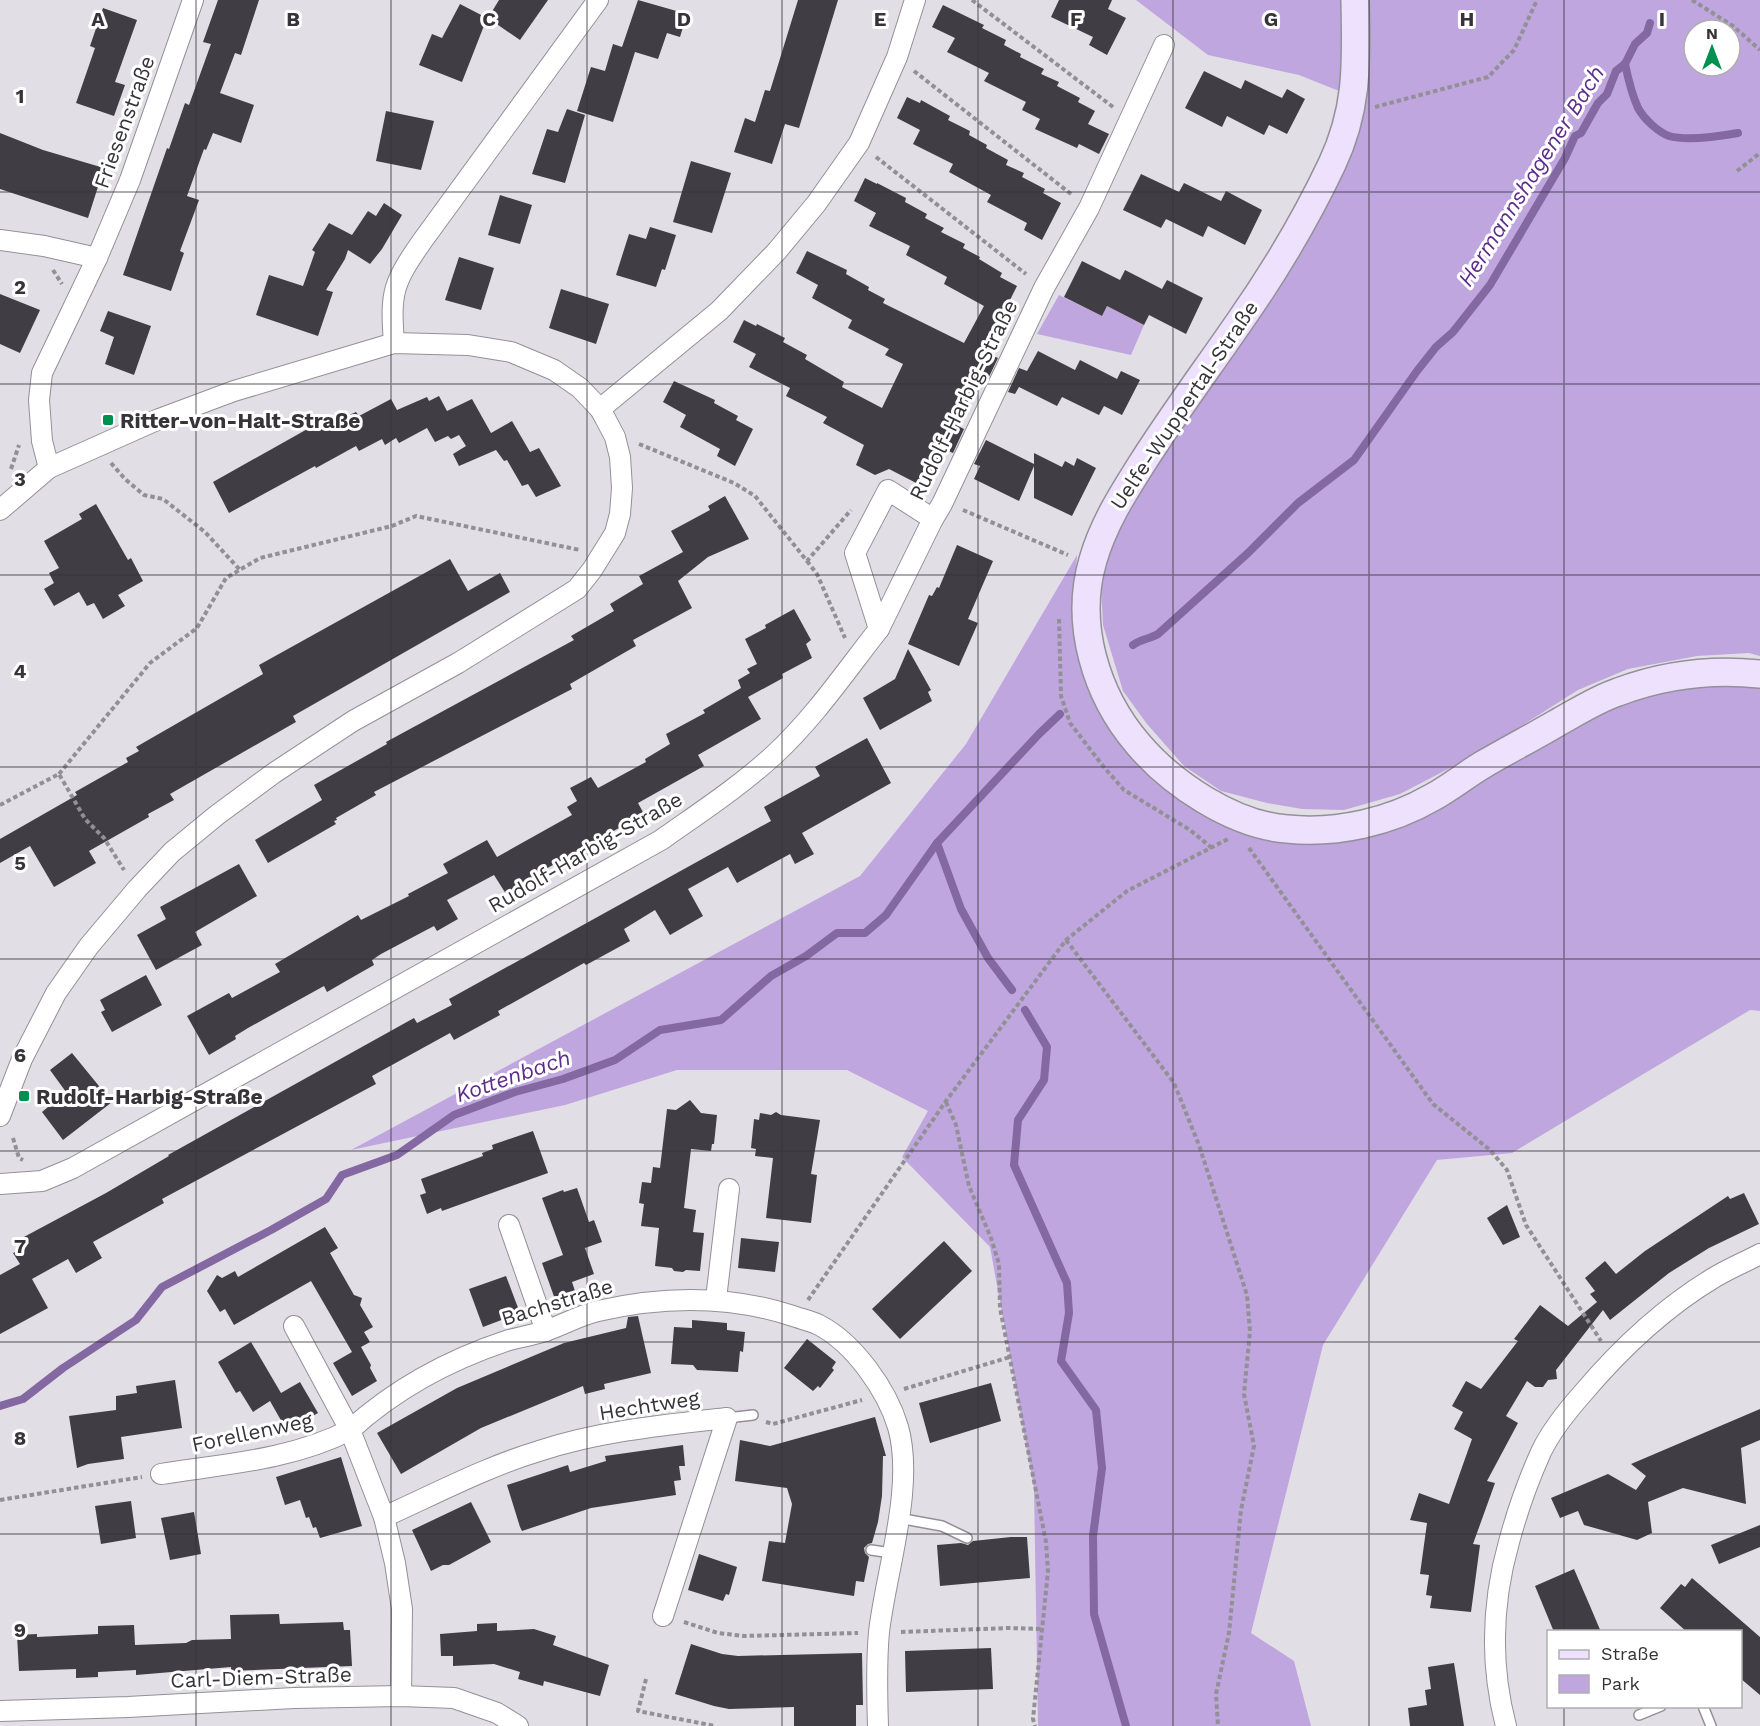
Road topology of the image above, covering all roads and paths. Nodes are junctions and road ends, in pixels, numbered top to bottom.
1 (193, 0) edge
2 (598, 0) edge
3 (915, 0) edge
4 (972, 0) edge
5 (1355, 0) edge
6 (1537, 0) edge
7 (1692, 0) edge
8 (1164, 45) dead end
9 (1760, 50) edge
10 (897, 57) junction
11 (1352, 107) junction
12 (1130, 120) junction
13 (859, 143) junction
14 (1760, 153) edge
15 (1737, 171) dead end
16 (1089, 208) junction
17 (0, 240) edge
18 (96, 258) junction
19 (1044, 288) junction
20 (394, 344) junction
21 (600, 409) junction
22 (615, 437) junction
23 (97, 446) junction
24 (49, 468) junction
25 (888, 490) junction
26 (0, 510) edge
27 (963, 510) dead end
28 (933, 519) junction
29 (602, 555) junction
30 (807, 561) junction
31 (1066, 564) dead end
32 (240, 570) junction
33 (1059, 616) dead end
34 (879, 628) junction
35 (855, 659) junction
36 (1760, 674) edge
37 (59, 774) junction
38 (0, 805) edge
39 (1230, 838) dead end
40 (1246, 843) dead end
41 (1212, 848) junction
42 (137, 889) junction
43 (1066, 939) junction
44 (946, 1101) junction
45 (0, 1116) edge
46 (0, 1184) edge
47 (729, 1189) dead end
48 (509, 1225) dead end
49 (1760, 1254) edge
50 (716, 1299) junction
51 (794, 1316) junction
52 (294, 1326) dead end
53 (546, 1331) junction
54 (1010, 1357) junction
55 (1612, 1359) junction
56 (909, 1388) dead end
57 (839, 1408) dead end
58 (753, 1415) dead end
59 (727, 1418) junction
60 (771, 1424) dead end
61 (350, 1430) junction
62 (161, 1474) joint
63 (0, 1500) edge
64 (384, 1517) junction
65 (898, 1518) junction
66 (967, 1538) dead end
67 (871, 1550) dead end
68 (892, 1553) junction
69 (663, 1616) joint
70 (1041, 1629) junction
71 (912, 1632) dead end
72 (837, 1634) dead end
73 (646, 1678) dead end
74 (401, 1696) junction
75 (1658, 1708) edge
76 (1703, 1708) edge
77 (0, 1711) edge
78 (1639, 1715) dead end
79 (518, 1726) edge
80 (715, 1726) edge
81 (878, 1726) edge
82 (1035, 1726) edge
83 (1218, 1726) edge
84 (1506, 1726) edge
85 (1712, 1726) edge

1 - 18 street, Friesenstraße
2 - 20 street
3 - 10 street
4 - 12 path
5 - 11 main road, Uelfe-Wuppertal-Straße
6 - 11 path
7 - 9 path
8 - 12 street, Rudolf-Harbig-Straße
10 - 13 street
10 - 16 path
11 - 36 main road, Uelfe-Wuppertal-Straße
12 - 16 street, Rudolf-Harbig-Straße
13 - 19 path
13 - 21 street
14 - 15 path
16 - 19 street, Rudolf-Harbig-Straße
17 - 18 street
18 - 24 street, Friesenstraße
19 - 28 street, Rudolf-Harbig-Straße
20 - 21 street
20 - 23 street
21 - 22 street
22 - 29 street
22 - 30 path
23 - 24 street
23 - 32 path
24 - 26 street
25 - 28 street, Rudolf-Harbig-Straße
25 - 30 path
25 - 34 street, Rudolf-Harbig-Straße
27 - 31 path
28 - 34 street
29 - 32 path
29 - 42 street
30 - 35 path
32 - 37 path
33 - 41 path
34 - 35 street, Rudolf-Harbig-Straße
35 - 46 street, Rudolf-Harbig-Straße
37 - 38 path
37 - 42 path
39 - 41 path
40 - 55 path
41 - 43 path
42 - 45 street
43 - 44 path
43 - 83 path
44 - 51 path
44 - 54 path
47 - 50 street
48 - 53 street
49 - 55 street
50 - 51 street, Bachstraße
50 - 53 street, Bachstraße
51 - 65 street, Bachstraße
52 - 61 street
53 - 61 street, Bachstraße
54 - 56 path
54 - 70 path
55 - 84 street
57 - 60 path
58 - 59 lane
59 - 64 street, Hechtweg
59 - 69 street, Hechtweg
61 - 62 street, Forellenweg
61 - 64 street
62 - 63 path
64 - 74 street
65 - 66 lane
65 - 68 street, Bachstraße
67 - 68 lane
68 - 81 street, Bachstraße
69 - 72 path
70 - 71 path
70 - 82 path
73 - 80 path
74 - 77 street, Carl-Diem-Straße
74 - 79 street, Carl-Diem-Straße
75 - 78 lane
76 - 85 lane

